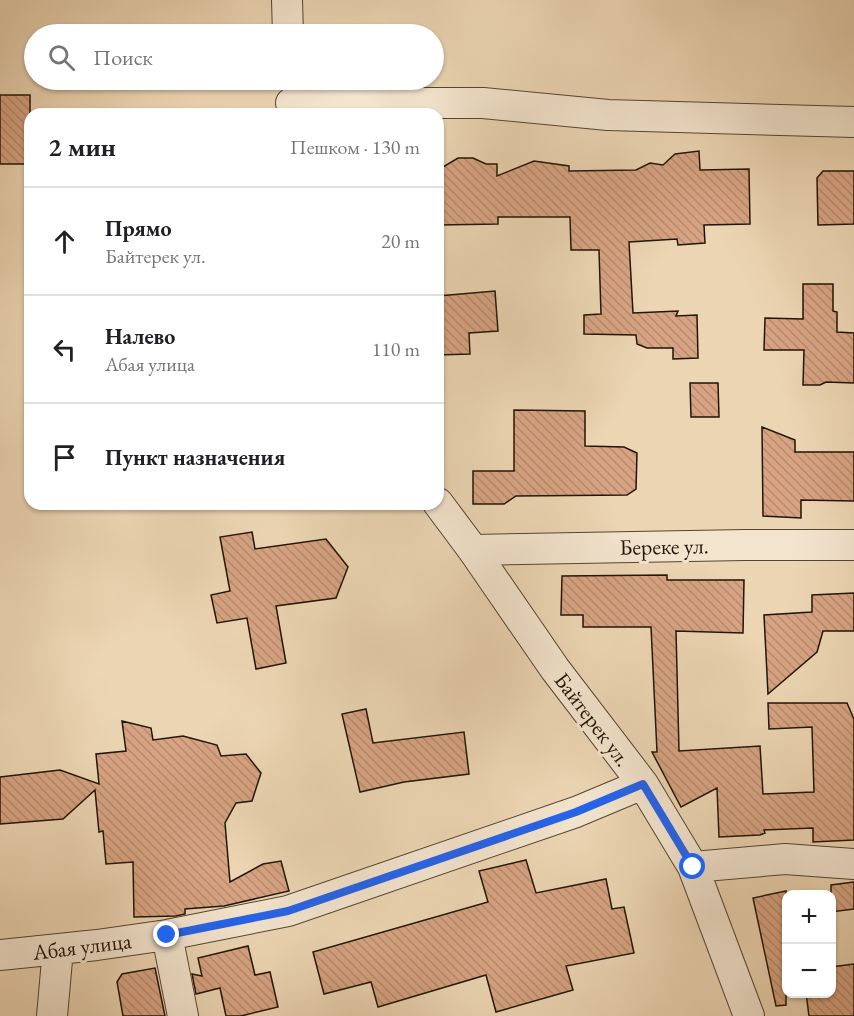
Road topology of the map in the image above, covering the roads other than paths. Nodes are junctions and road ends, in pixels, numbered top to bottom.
1 (287, 0) edge
2 (288, 24) edge
3 (291, 99) edge
4 (854, 122) edge
5 (443, 510) edge
6 (854, 546) edge
7 (473, 550) junction
8 (643, 784) junction
9 (854, 864) edge
10 (693, 867) junction
11 (167, 935) junction
12 (58, 949) junction
13 (0, 955) edge
14 (52, 1016) edge
15 (183, 1016) edge
16 (748, 1016) edge

1 - 2 street
3 - 4 street
5 - 7 street, Байтерек ул.
6 - 7 street, Береке ул.
7 - 8 street, Байтерек ул.
8 - 10 street, Байтерек ул.
8 - 11 street, Абая улица
9 - 10 street
10 - 16 street, Байтерек ул.
11 - 12 street, Абая улица
11 - 15 street
12 - 13 street, Абая улица
12 - 14 street

